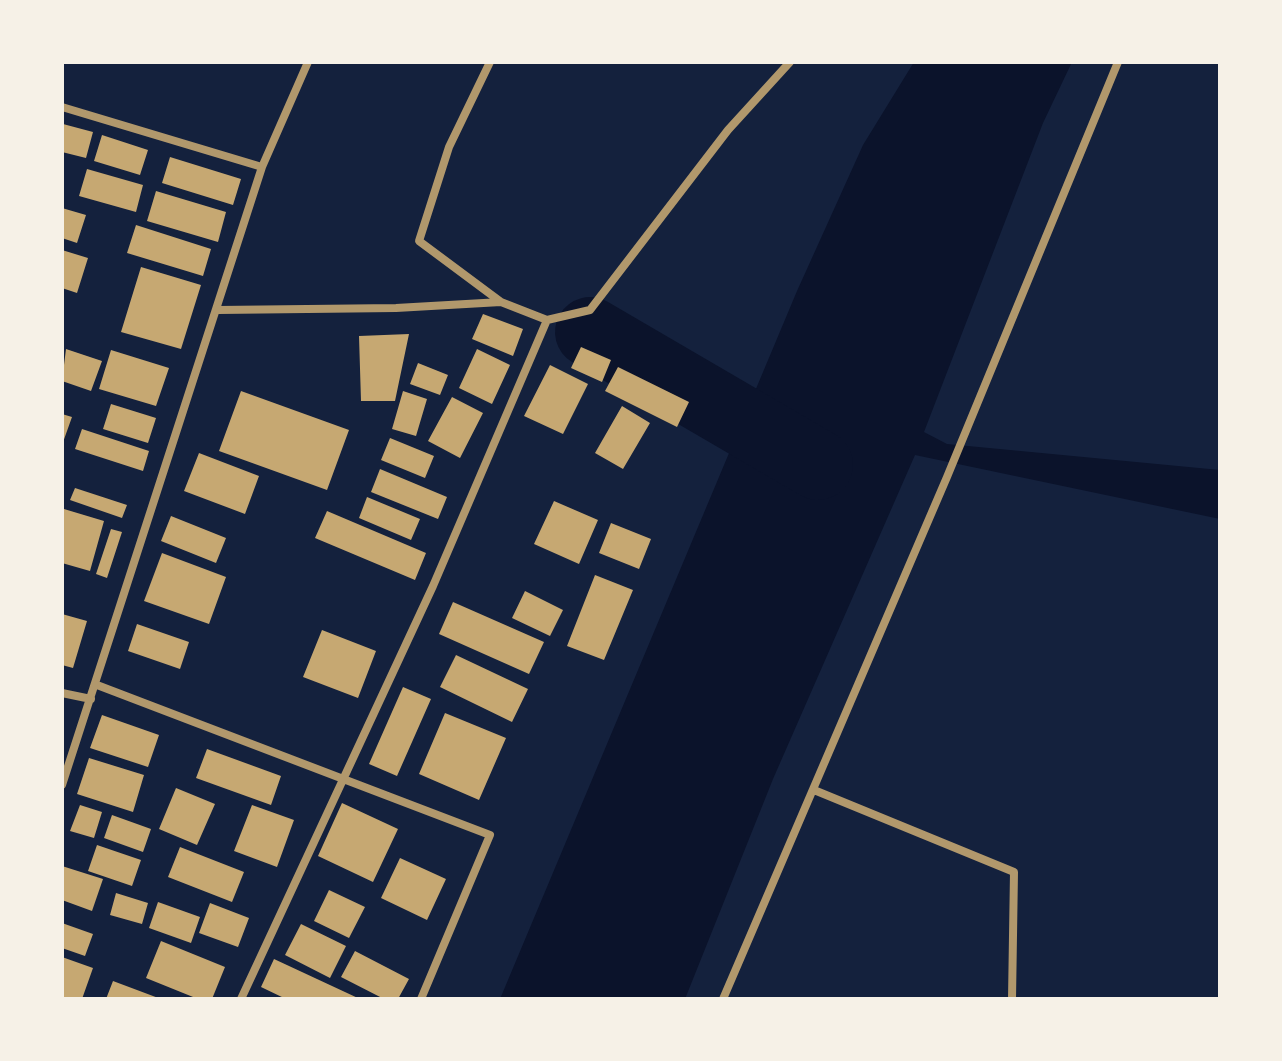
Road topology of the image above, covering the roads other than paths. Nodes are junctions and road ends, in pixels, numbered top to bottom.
1 (308, 62) edge
2 (490, 62) edge
3 (790, 62) edge
4 (1118, 62) edge
5 (62, 107) edge
6 (262, 167) junction
7 (501, 302) junction
8 (218, 310) junction
9 (547, 320) junction
10 (97, 685) junction
11 (62, 693) edge
12 (91, 699) junction
13 (341, 777) junction
14 (62, 785) edge
15 (814, 790) junction
16 (241, 999) edge
17 (421, 999) edge
18 (723, 999) edge
19 (1012, 999) edge

1 - 6 street
2 - 7 street
3 - 9 street
4 - 15 street
5 - 6 street
6 - 8 street
7 - 8 street
7 - 9 street
8 - 10 street
9 - 13 street
10 - 12 street
10 - 13 street
11 - 12 street
12 - 14 street
13 - 16 street
13 - 17 street
15 - 18 street
15 - 19 street

